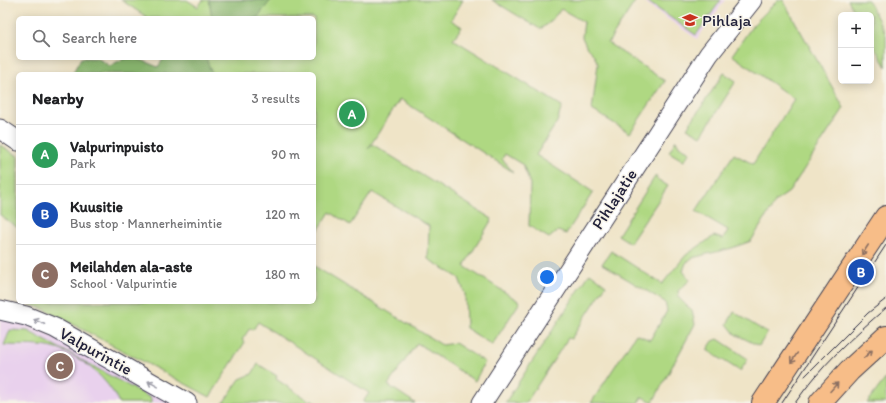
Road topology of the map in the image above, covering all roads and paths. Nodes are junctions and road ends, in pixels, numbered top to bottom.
1 (752, 0) edge
2 (0, 129) edge
3 (16, 140) edge
4 (886, 217) edge
5 (0, 310) edge
6 (886, 337) edge
7 (187, 403) edge
8 (482, 403) edge
9 (763, 403) edge
10 (820, 403) edge

1 - 8 street, Pihlajatie
2 - 3 street
4 -> 9 main road
7 -> 5 street, Valpurintie
10 -> 6 main road

